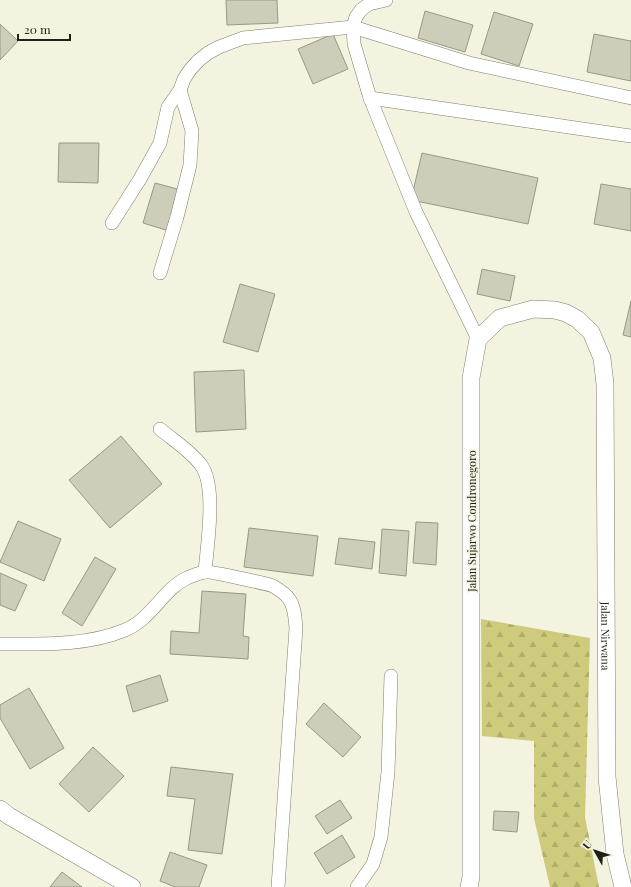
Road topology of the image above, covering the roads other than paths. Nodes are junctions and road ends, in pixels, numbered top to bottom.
1 (386, 0) edge
2 (353, 27) junction
3 (180, 90) junction
4 (370, 98) junction
5 (631, 98) edge
6 (631, 136) edge
7 (112, 223) dead end
8 (160, 273) dead end
9 (478, 339) junction
10 (160, 429) dead end
11 (205, 572) junction
12 (0, 644) edge
13 (391, 676) dead end
14 (0, 808) edge
15 (132, 887) edge
16 (278, 887) edge
17 (357, 887) edge
18 (469, 887) edge
19 (623, 887) edge

1 - 2 street
2 - 3 street
2 - 4 street
2 - 5 street
3 - 7 street
3 - 8 street
4 - 6 street
4 - 9 street
9 - 18 street, Jalan Sujarwo Condronegoro
9 - 19 street, Jalan Nirwana
10 - 11 street
11 - 12 street
11 - 16 street
13 - 17 street
14 - 15 street

